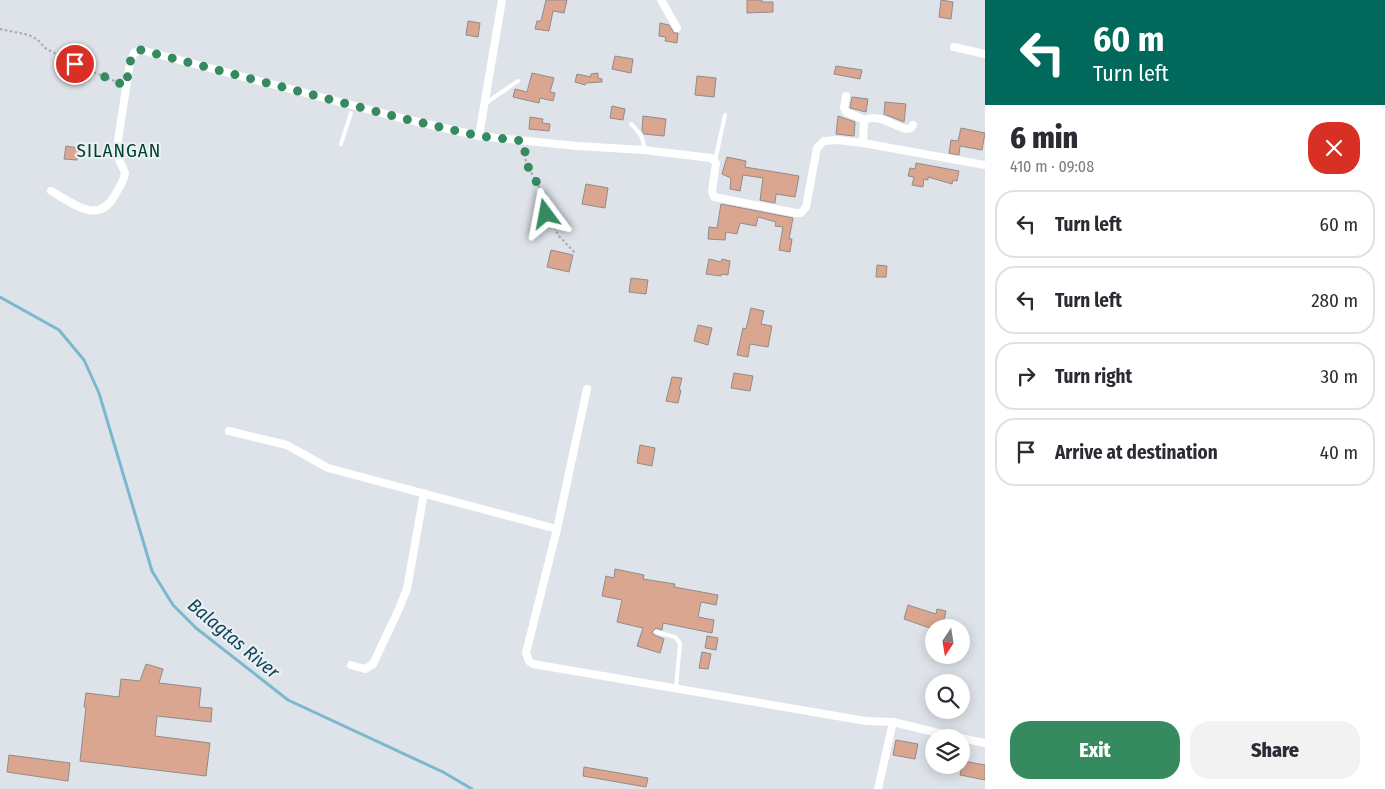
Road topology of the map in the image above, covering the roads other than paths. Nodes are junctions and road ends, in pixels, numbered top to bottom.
1 (502, 0) edge
2 (661, 0) edge
3 (676, 28) dead end
4 (954, 47) dead end
5 (985, 54) edge
6 (518, 81) dead end
7 (846, 96) dead end
8 (484, 104) junction
9 (352, 109) junction
10 (725, 115) dead end
11 (865, 120) junction
12 (631, 124) dead end
13 (913, 125) dead end
14 (479, 136) junction
15 (862, 143) junction
16 (341, 144) dead end
17 (644, 150) junction
18 (715, 161) junction
19 (985, 165) edge
20 (50, 191) dead end
21 (586, 389) dead end
22 (229, 432) dead end
23 (424, 494) junction
24 (557, 529) junction
25 (656, 632) dead end
26 (351, 665) dead end
27 (676, 688) junction
28 (893, 722) junction
29 (925, 730) edge
30 (970, 740) edge
31 (985, 743) edge
32 (878, 789) edge

1 - 8 street
2 - 3 street
4 - 5 street
6 - 8 lane
7 - 11 street
8 - 14 street
9 - 14 street
9 - 16 lane
9 - 20 street
10 - 18 lane
11 - 13 street
11 - 15 street
12 - 17 lane
14 - 17 street
15 - 18 street
15 - 19 street
17 - 18 street
21 - 24 street
22 - 23 street
23 - 24 street
23 - 26 street
24 - 27 street
25 - 27 lane
27 - 28 street
28 - 29 street
28 - 32 street
30 - 31 street

